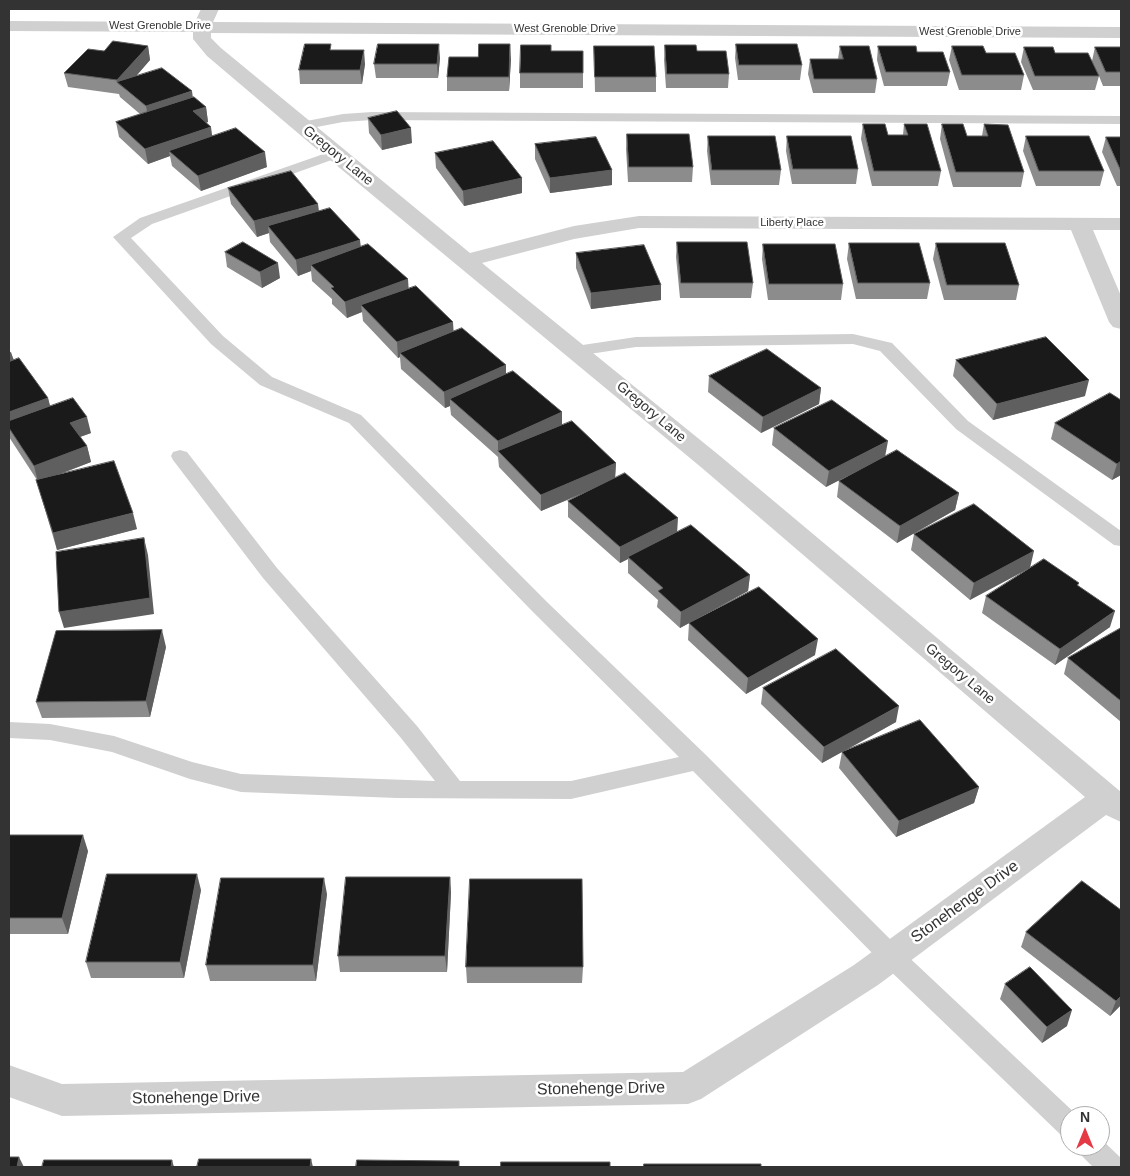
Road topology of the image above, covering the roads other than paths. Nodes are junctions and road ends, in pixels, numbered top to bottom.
1 (206, 17) edge
2 (9, 26) edge
3 (1121, 32) edge
4 (1121, 120) edge
5 (301, 126) junction
6 (335, 154) junction
7 (1079, 223) junction
8 (1121, 224) edge
9 (467, 261) junction
10 (1121, 322) edge
11 (576, 351) junction
12 (180, 456) dead end
13 (1121, 540) edge
14 (9, 730) edge
15 (698, 761) junction
16 (454, 789) junction
17 (1114, 804) edge
18 (892, 956) junction
19 (9, 1081) edge
20 (1060, 1116) edge
21 (1100, 1156) edge
22 (1111, 1167) edge

1 - 2 street, West Grenoble Drive
1 - 3 street, West Grenoble Drive
1 - 5 street, Gregory Lane
4 - 5 lane
5 - 6 street, Gregory Lane
6 - 9 street, Gregory Lane
6 - 15 lane
7 - 8 street, Liberty Place
7 - 9 street, Liberty Place
7 - 10 street
9 - 11 street, Gregory Lane
11 - 13 lane
11 - 17 street, Gregory Lane
12 - 16 lane
14 - 16 lane
15 - 16 lane
15 - 18 lane
17 - 18 street, Stonehenge Drive
18 - 19 street, Stonehenge Drive
18 - 20 lane
21 - 22 lane

